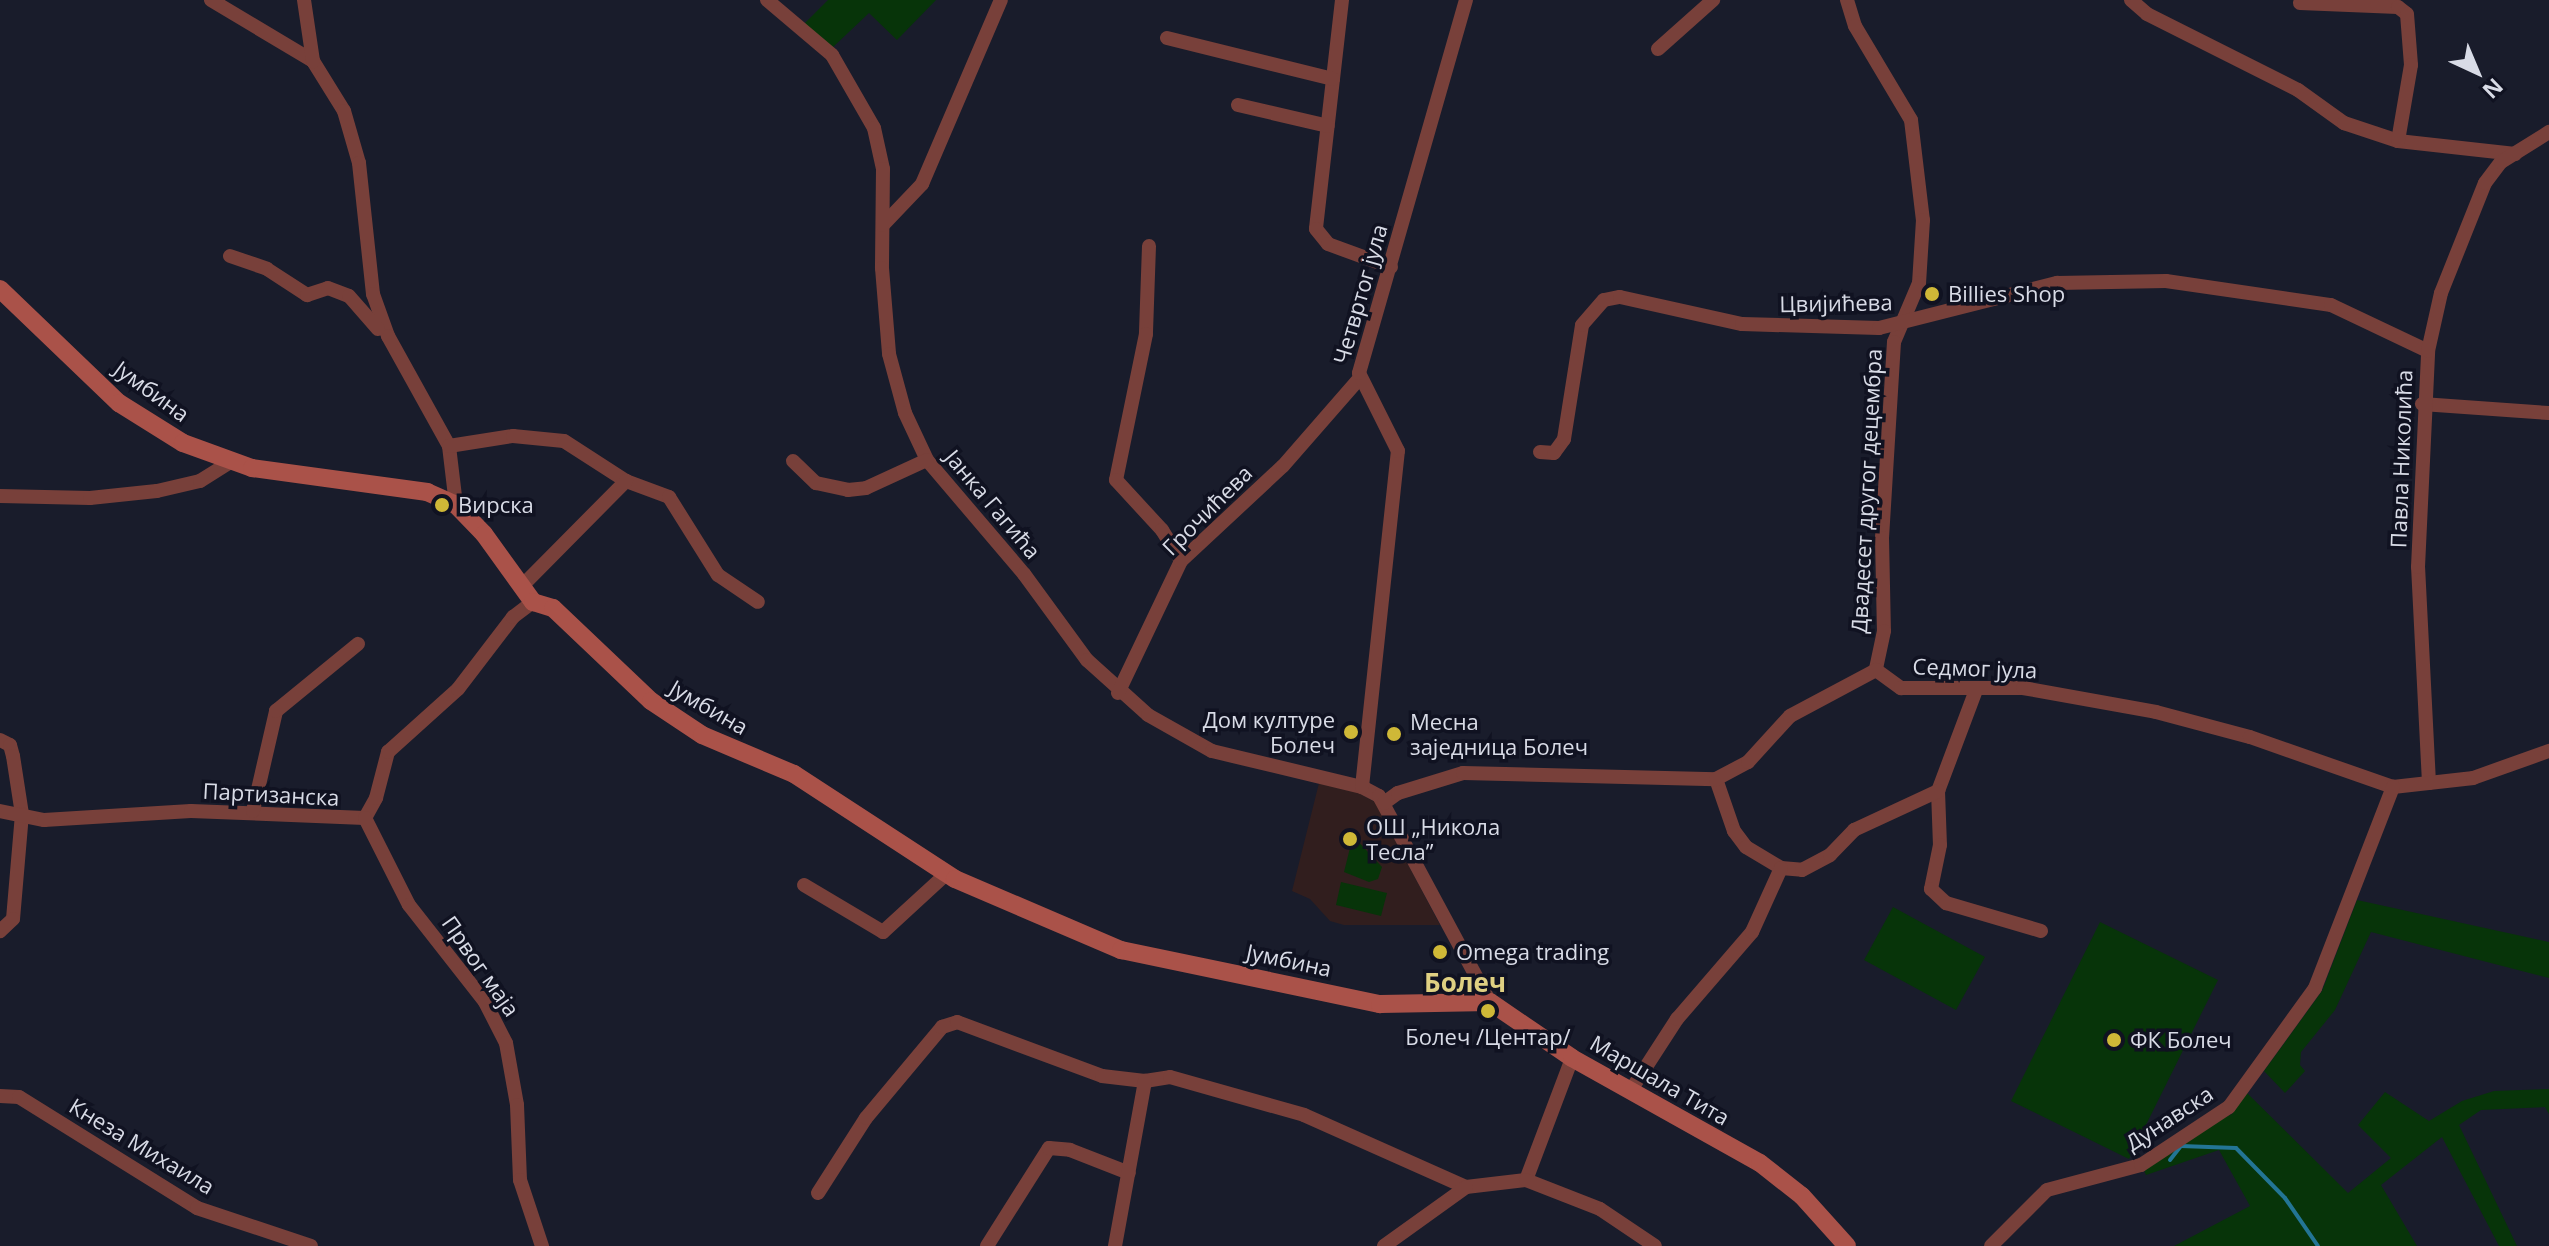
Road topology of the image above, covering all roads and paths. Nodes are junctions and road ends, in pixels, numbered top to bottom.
1 (211, 0) edge
2 (304, 0) edge
3 (767, 0) edge
4 (1001, 0) edge
5 (1342, 0) edge
6 (1466, 0) edge
7 (1713, 0) edge
8 (2131, 0) edge
9 (1848, 1) edge
10 (2300, 3) dead end
11 (1167, 38) dead end
12 (1658, 49) dead end
13 (313, 61) junction
14 (1333, 79) junction
15 (1238, 105) dead end
16 (1328, 126) junction
17 (2549, 132) edge
18 (2398, 141) junction
19 (2515, 154) junction
20 (883, 225) junction
21 (1149, 246) dead end
22 (230, 256) dead end
23 (1391, 267) junction
24 (0, 289) edge
25 (1899, 325) junction
26 (388, 336) junction
27 (2428, 351) junction
28 (1359, 379) junction
29 (2422, 404) junction
30 (2549, 413) edge
31 (449, 446) junction
32 (1540, 452) dead end
33 (927, 460) junction
34 (793, 461) dead end
35 (231, 462) junction
36 (626, 481) junction
37 (0, 496) edge
38 (456, 505) junction
39 (1181, 561) junction
40 (522, 586) junction
41 (533, 602) junction
42 (758, 602) dead end
43 (358, 644) dead end
44 (1876, 670) junction
45 (1976, 690) junction
46 (1118, 693) junction
47 (0, 740) edge
48 (2549, 751) edge
49 (1716, 779) junction
50 (2429, 783) junction
51 (1362, 787) junction
52 (2393, 787) junction
53 (1938, 791) junction
54 (1384, 803) junction
55 (0, 811) edge
56 (253, 811) junction
57 (22, 814) junction
58 (365, 818) junction
59 (1781, 868) junction
60 (946, 874) junction
61 (804, 885) dead end
62 (0, 931) edge
63 (2041, 931) dead end
64 (1490, 1002) junction
65 (1572, 1058) junction
66 (1145, 1081) junction
67 (1631, 1090) junction
68 (0, 1096) edge
69 (1129, 1173) junction
70 (1526, 1180) junction
71 (1466, 1187) junction
72 (818, 1193) dead end
73 (311, 1246) edge
74 (542, 1246) edge
75 (987, 1246) edge
76 (1115, 1246) edge
77 (1384, 1246) edge
78 (1655, 1246) edge
79 (1847, 1246) edge
80 (1991, 1246) edge

1 - 13 street
2 - 13 street
3 - 20 street, Јанка Гагића
4 - 20 street
5 - 14 street
6 - 23 street, Четвртог јула
7 - 12 street
8 - 18 street
9 - 25 street, Двадесет другог децембра
10 - 18 street
11 - 14 street
13 - 26 street
14 - 16 street
15 - 16 street
16 - 23 street
17 - 19 street, Павла Николића
18 - 19 street
19 - 27 street, Павла Николића
20 - 33 street, Јанка Гагића
21 - 39 street
22 - 26 street
23 - 28 street, Четвртог јула
24 - 35 street, Јумбина
25 - 27 street, Цвијићева
25 - 32 street, Цвијићева
25 - 44 street, Двадесет другог децембра
26 - 31 street
27 - 29 street, Павла Николића
28 - 39 street, Грочићева
28 - 51 street, Четвртог јула
29 - 30 street
29 - 50 street, Павла Николића
31 - 36 street
31 - 38 street
33 - 34 street
33 - 46 street, Јанка Гагића
35 - 37 street
35 - 38 street, Јумбина
36 - 40 street
36 - 42 street
38 - 40 street, Јумбина
39 - 46 street, Грочићева
40 - 41 street, Јумбина
41 - 58 street, Партизанска
41 - 60 street, Јумбина
43 - 56 street
44 - 45 street, Седмог јула
44 - 49 street
45 - 52 street, Седмог јула
45 - 53 street
46 - 51 street, Јанка Гагића
47 - 57 street
48 - 50 street, Седмог јула
49 - 54 street
49 - 59 street
50 - 52 street, Седмог јула
51 - 54 street, Маршала Тита
52 - 80 street, Дунавска
53 - 59 street
53 - 63 street
54 - 64 street, Маршала Тита
55 - 57 street, Партизанска
56 - 57 street, Партизанска
56 - 58 street, Партизанска
57 - 62 street
58 - 74 street, Првог маја
59 - 67 street
60 - 61 street
60 - 64 street, Јумбина
64 - 65 street, Маршала Тита
65 - 67 street, Маршала Тита
65 - 70 street
66 - 69 street
66 - 71 street
66 - 72 street
67 - 79 street, Маршала Тита
68 - 73 street, Кнеза Михаила
69 - 75 street
69 - 76 street
70 - 71 street
70 - 78 street
71 - 77 street

